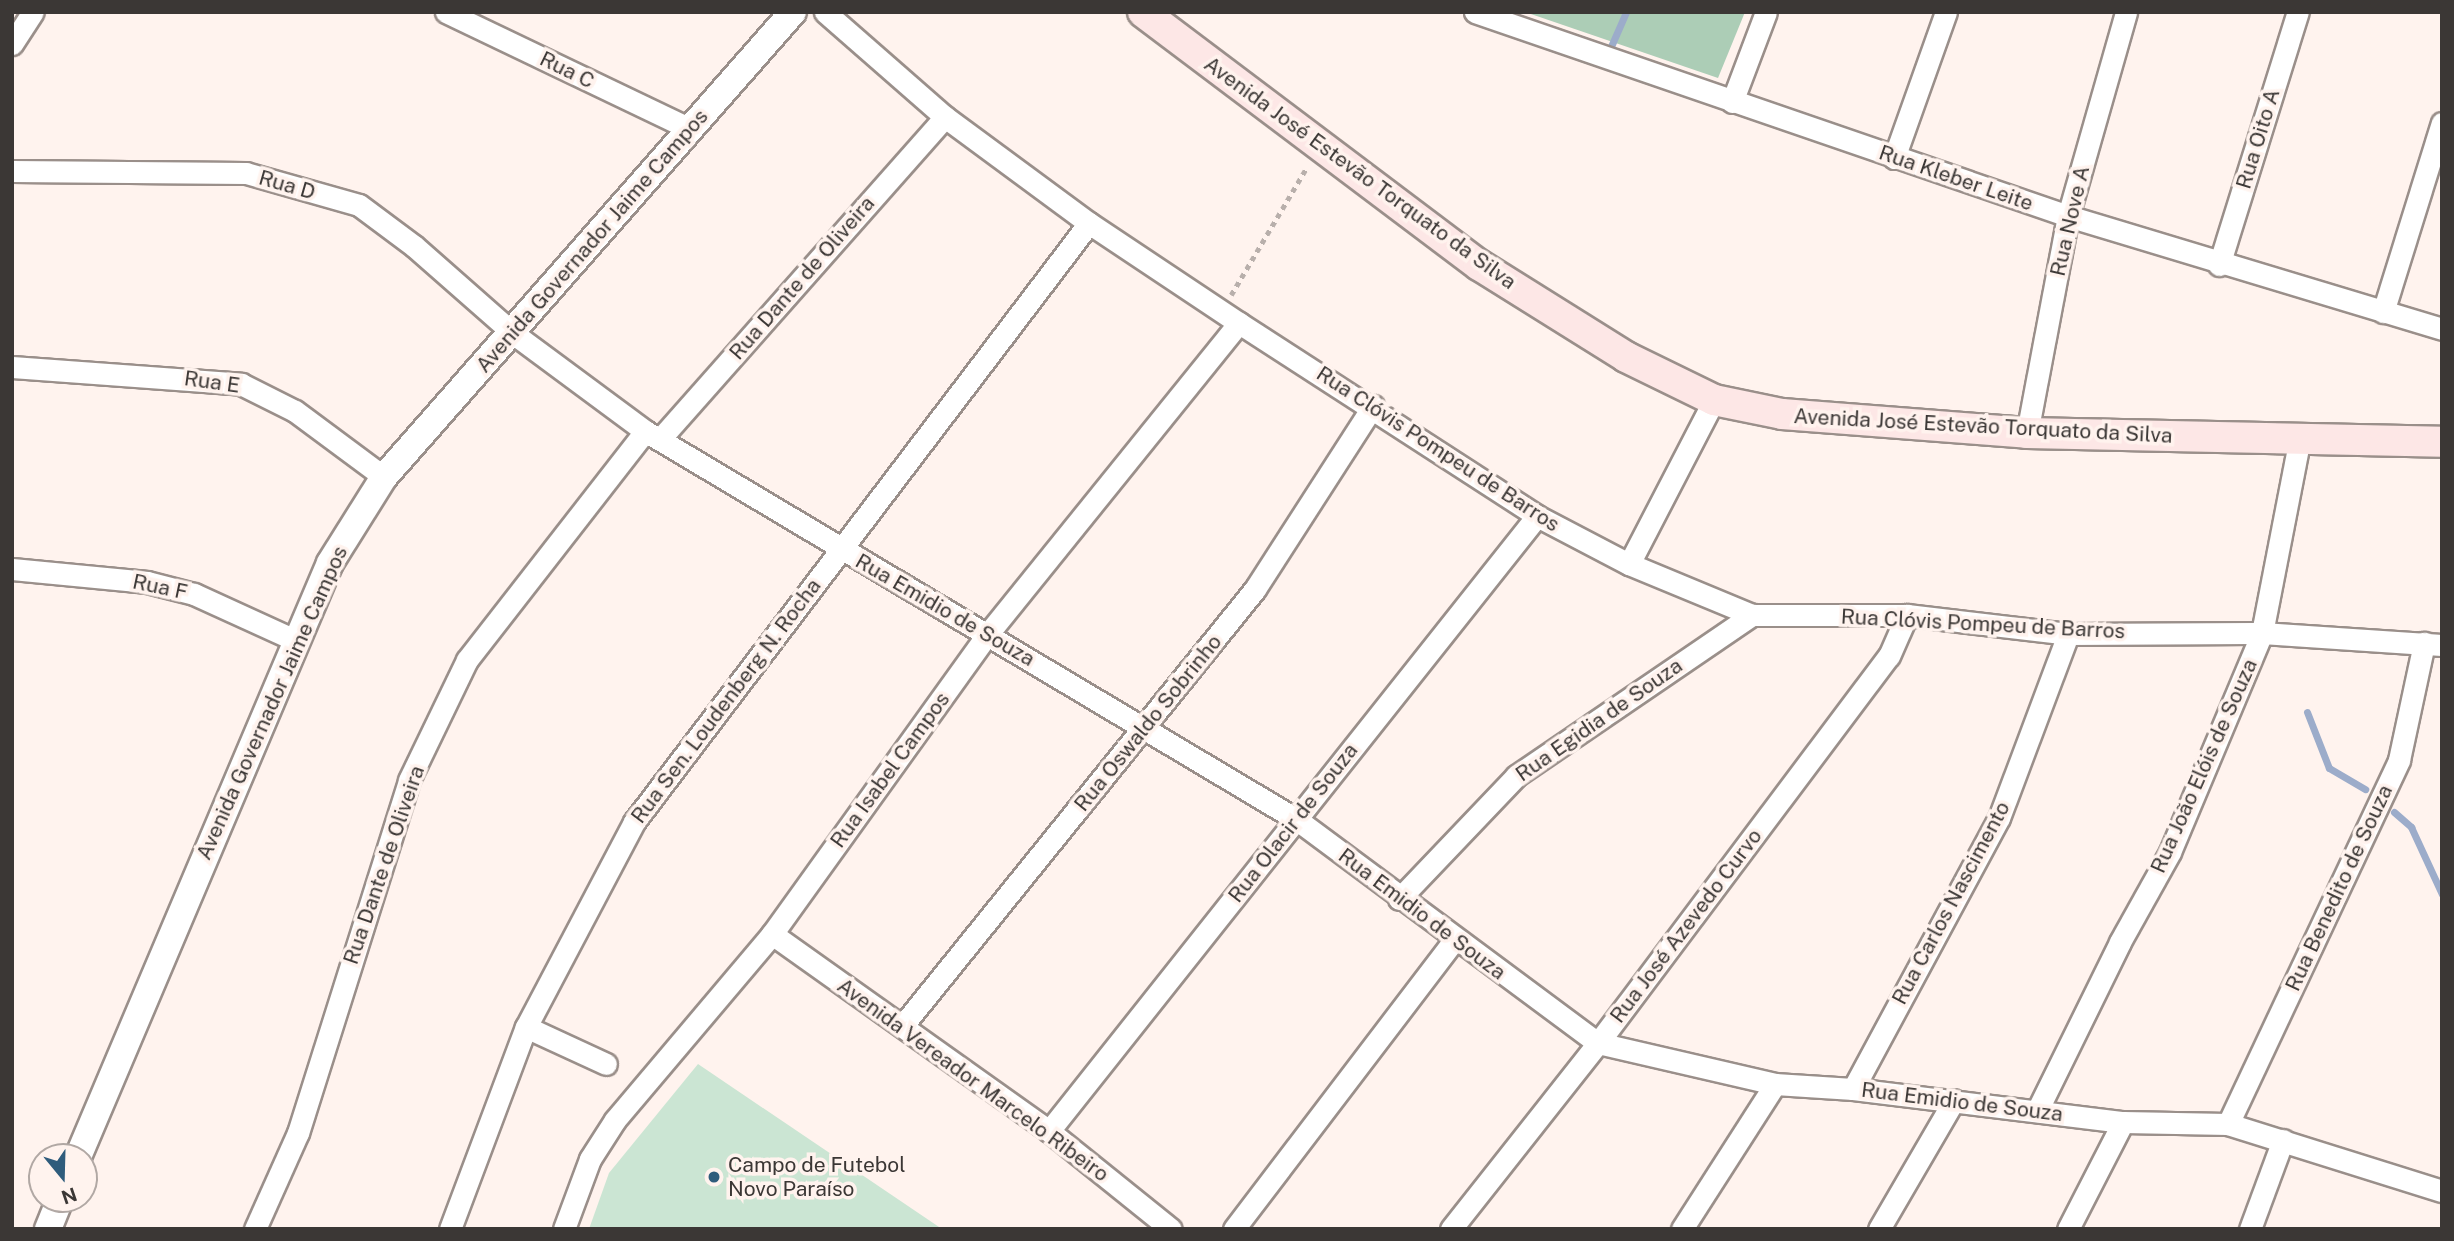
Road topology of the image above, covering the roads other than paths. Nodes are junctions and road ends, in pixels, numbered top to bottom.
1 (446, 12) edge
2 (793, 12) edge
3 (825, 12) edge
4 (1143, 12) edge
5 (1475, 12) edge
6 (1766, 12) edge
7 (1946, 12) edge
8 (2126, 12) edge
9 (2298, 12) edge
10 (24, 17) edge
11 (12, 44) edge
12 (1732, 102) junction
13 (945, 117) junction
14 (2442, 123) edge
15 (688, 128) junction
16 (1894, 158) junction
17 (12, 171) edge
18 (2068, 216) junction
19 (1089, 223) junction
20 (2219, 265) junction
21 (2384, 312) junction
22 (1230, 317) junction
23 (2442, 329) edge
24 (514, 334) junction
25 (12, 367) edge
26 (1714, 400) junction
27 (1373, 406) junction
28 (2027, 433) junction
29 (653, 435) junction
30 (2299, 442) junction
31 (2442, 442) edge
32 (384, 477) junction
33 (1537, 516) junction
34 (840, 548) junction
35 (1629, 564) junction
36 (12, 569) edge
37 (1752, 615) junction
38 (1907, 615) junction
39 (2262, 633) junction
40 (2068, 634) junction
41 (987, 635) junction
42 (297, 641) junction
43 (2433, 644) edge
44 (1146, 727) junction
45 (1296, 819) junction
46 (1399, 898) junction
47 (772, 934) junction
48 (1454, 940) junction
49 (903, 1026) junction
50 (526, 1027) junction
51 (1598, 1044) junction
52 (607, 1064) dead end
53 (1775, 1084) junction
54 (1853, 1089) junction
55 (1954, 1100) junction
56 (2038, 1109) junction
57 (2123, 1122) junction
58 (2228, 1124) junction
59 (1049, 1131) junction
60 (2283, 1140) junction
61 (84, 1143) edge
62 (2442, 1191) edge
63 (255, 1229) edge
64 (450, 1229) edge
65 (564, 1229) edge
66 (1171, 1229) edge
67 (1234, 1229) edge
68 (1451, 1229) edge
69 (1682, 1229) edge
70 (1880, 1229) edge
71 (2068, 1229) edge
72 (2250, 1229) edge

1 - 15 street, Rua C
2 - 15 street, Avenida Governador Jaime Campos
3 - 13 street, Rua Clóvis Pompeu de Barros
4 - 26 main road, Avenida José Estevão Torquato da Silva
5 - 12 street, Rua Kleber Leite
6 - 12 street
7 - 16 street
8 - 18 street, Rua Nove A
9 - 20 street, Rua Oito A
10 - 11 street
12 - 16 street, Rua Kleber Leite
13 - 19 street, Rua Clóvis Pompeu de Barros
13 - 29 street, Rua Dante de Oliveira
14 - 21 street
15 - 24 street, Avenida Governador Jaime Campos
16 - 18 street, Rua Kleber Leite
17 - 24 street, Rua D
18 - 20 street, Rua Kleber Leite
18 - 28 street, Rua Nove A
19 - 22 street, Rua Clóvis Pompeu de Barros
19 - 34 street, Rua Sen. Loudenberg N. Rocha
20 - 21 street, Rua Kleber Leite
21 - 23 street, Rua Kleber Leite
22 - 27 street, Rua Clóvis Pompeu de Barros
22 - 41 street, Rua Isabel Campos
24 - 29 street, Rua Emidio de Souza
24 - 32 street, Avenida Governador Jaime Campos
25 - 32 street, Rua E
26 - 28 main road, Avenida José Estevão Torquato da Silva
26 - 35 street
27 - 33 street, Rua Clóvis Pompeu de Barros
27 - 44 street, Rua Oswaldo Sobrinho
28 - 30 main road, Avenida José Estevão Torquato da Silva
29 - 34 street, Rua Emidio de Souza
29 - 63 street, Rua Dante de Oliveira
30 - 31 main road, Avenida José Estevão Torquato da Silva
30 - 39 street, Rua João Elóis de Souza
32 - 42 street, Avenida Governador Jaime Campos
33 - 35 street, Rua Clóvis Pompeu de Barros
33 - 45 street, Rua Olacir de Souza
34 - 41 street, Rua Emidio de Souza
34 - 50 street, Rua Sen. Loudenberg N. Rocha
35 - 37 street, Rua Clóvis Pompeu de Barros
36 - 42 street, Rua F
37 - 38 street, Rua Clóvis Pompeu de Barros
37 - 46 street, Rua Egidia de Souza
38 - 40 street, Rua Clóvis Pompeu de Barros
38 - 51 street, Rua José Azevedo Curvo
39 - 40 street, Rua Clóvis Pompeu de Barros
39 - 43 street, Rua Clóvis Pompeu de Barros
39 - 56 street, Rua João Elóis de Souza
40 - 54 street, Rua Carlos Nascimento
41 - 44 street, Rua Emidio de Souza
41 - 47 street, Rua Isabel Campos
42 - 61 street, Avenida Governador Jaime Campos
43 - 58 street, Rua Benedito de Souza
44 - 45 street, Rua Emidio de Souza
44 - 49 street, Rua Oswaldo Sobrinho
45 - 46 street, Rua Emidio de Souza
45 - 59 street, Rua Olacir de Souza
46 - 48 street, Rua Emidio de Souza
47 - 49 street, Avenida Vereador Marcelo Ribeiro
47 - 65 street, Rua Isabel Campos
48 - 51 street, Rua Emidio de Souza
48 - 67 street
49 - 59 street, Avenida Vereador Marcelo Ribeiro
50 - 52 street
50 - 64 street, Rua Sen. Loudenberg N. Rocha
51 - 53 street, Rua Emidio de Souza
51 - 68 street, Rua José Azevedo Curvo
53 - 54 street, Rua Emidio de Souza
53 - 69 street
54 - 55 street, Rua Emidio de Souza
55 - 56 street, Rua Emidio de Souza
55 - 70 street
56 - 57 street, Rua Emidio de Souza
57 - 58 street, Rua Emidio de Souza
57 - 71 street
58 - 60 street, Rua Emidio de Souza
59 - 66 street, Avenida Vereador Marcelo Ribeiro
60 - 62 street, Rua Emidio de Souza
60 - 72 street

